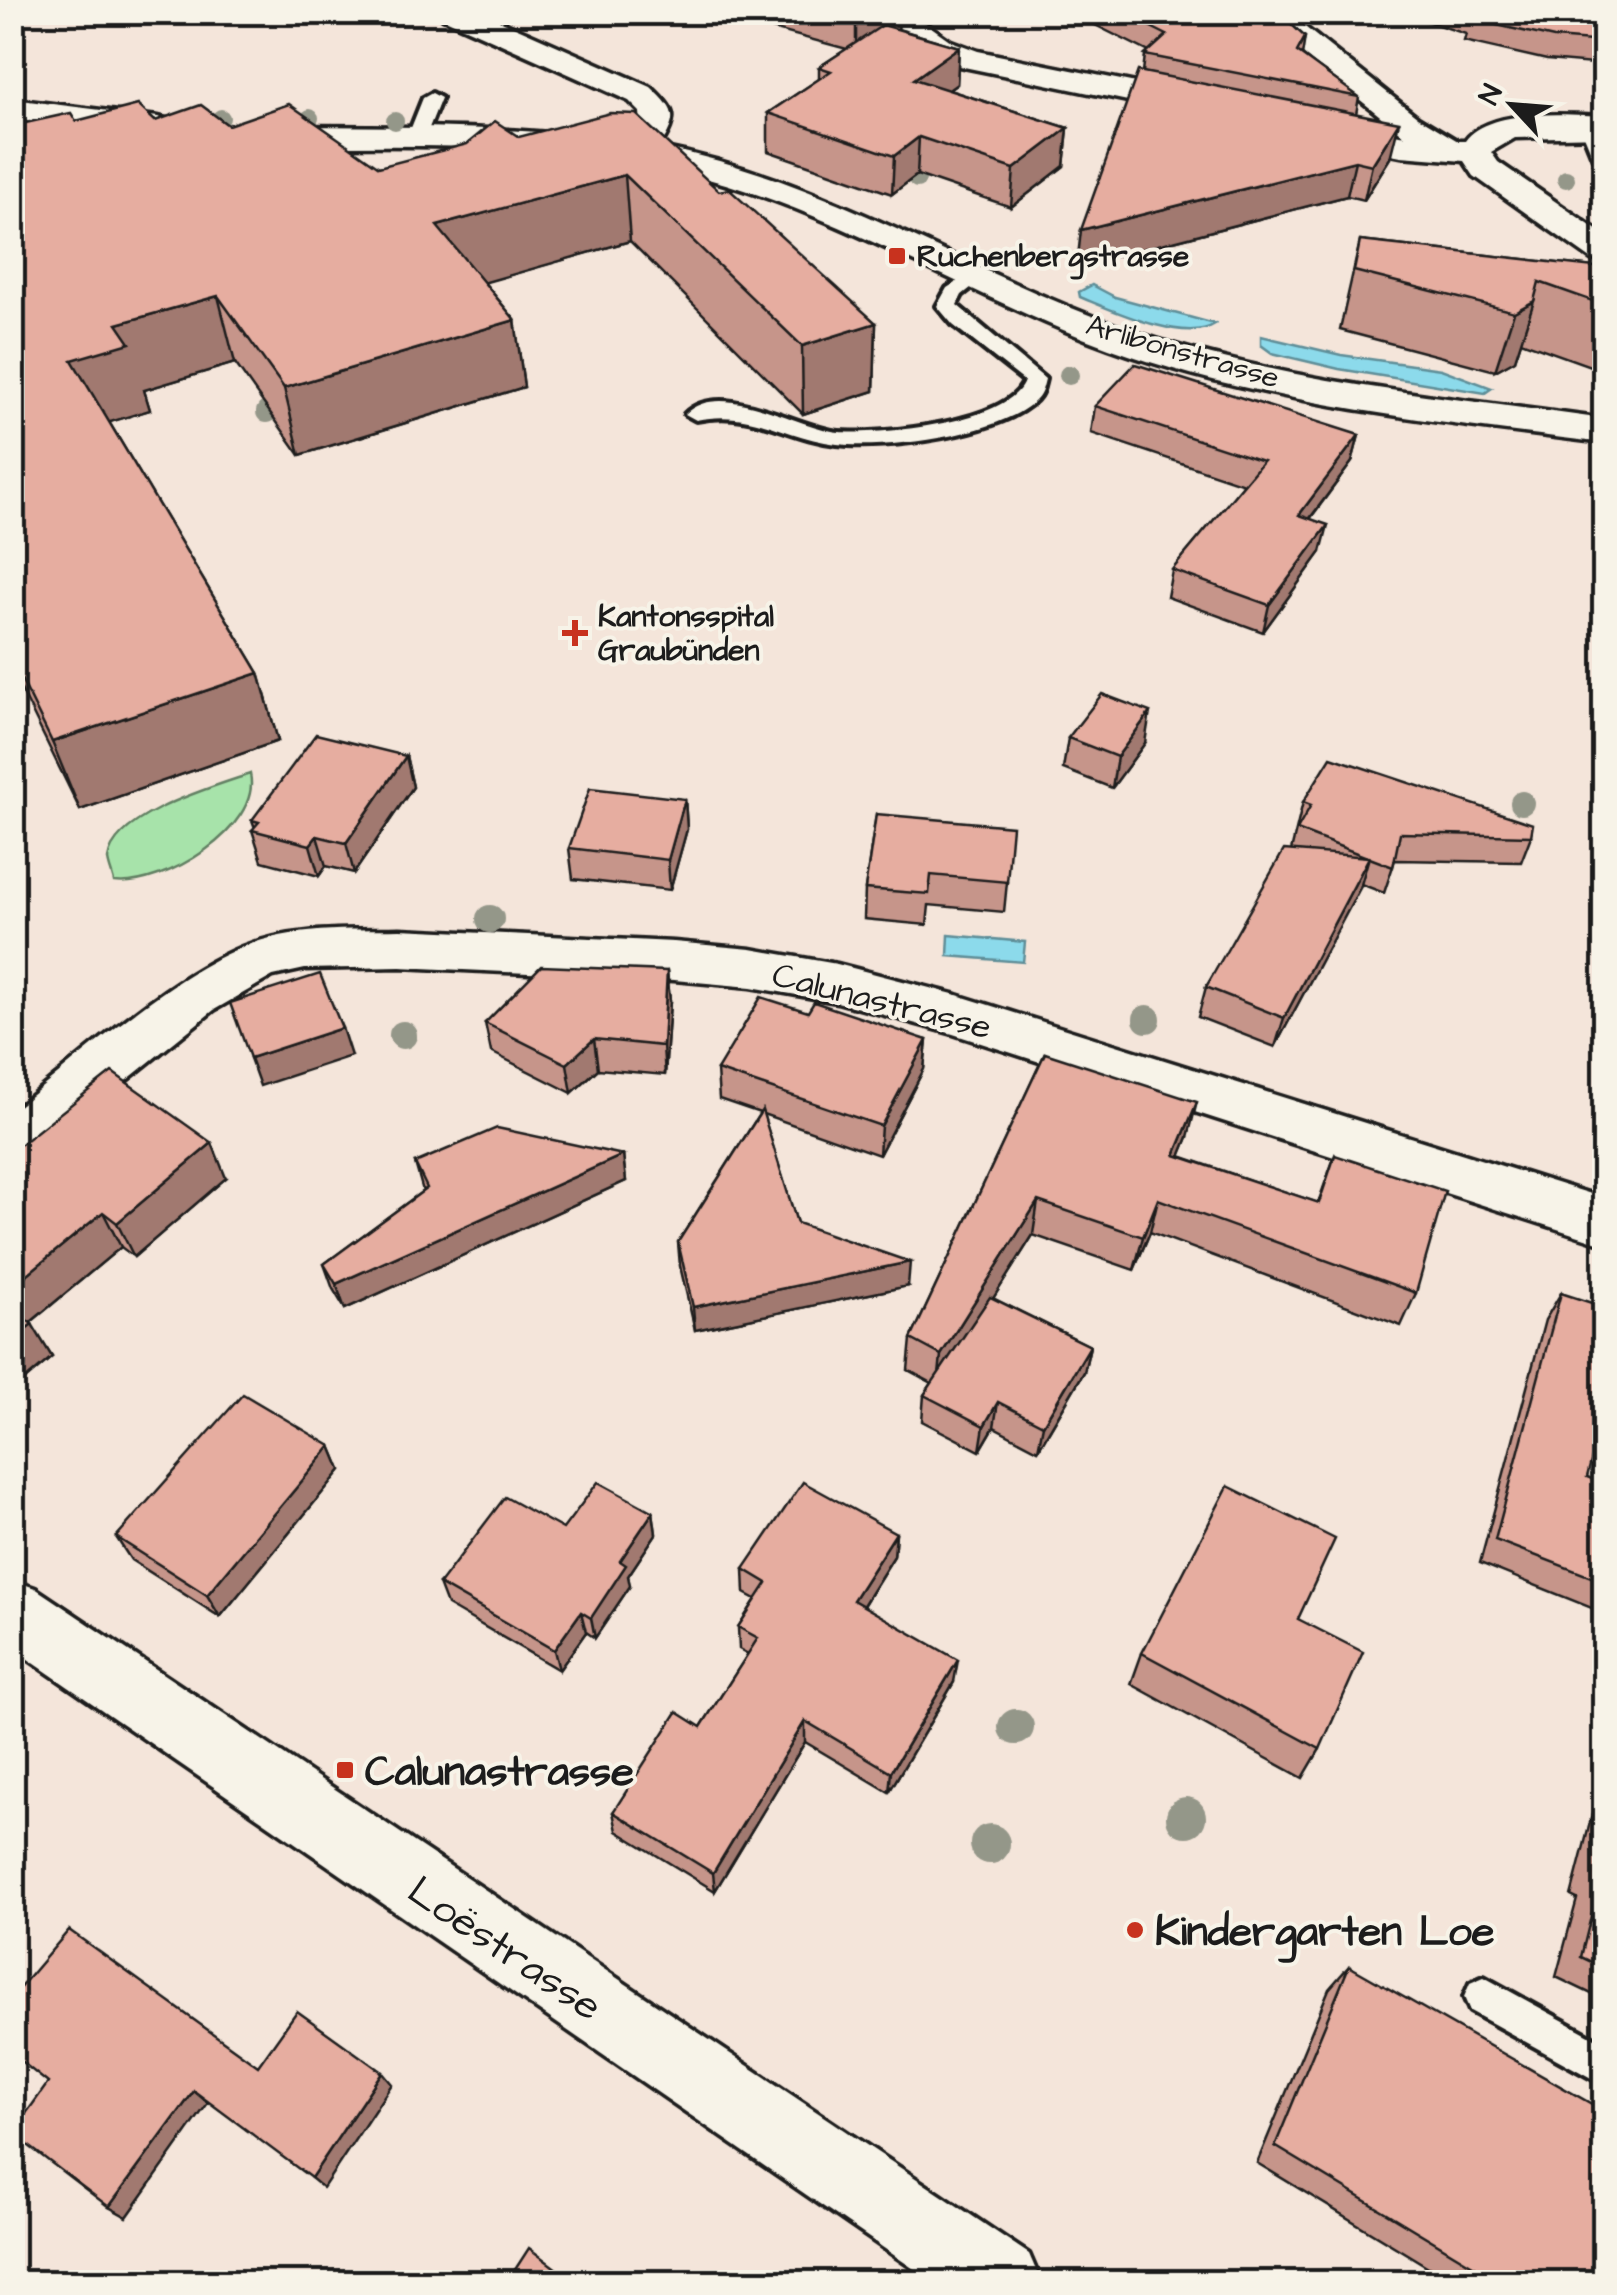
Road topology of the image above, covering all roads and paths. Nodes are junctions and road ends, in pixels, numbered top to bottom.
1 (454, 12) edge
2 (890, 12) edge
3 (1266, 12) edge
4 (432, 98) dead end
5 (12, 109) edge
6 (1234, 113) edge
7 (1280, 122) edge
8 (1597, 126) edge
9 (188, 130) edge
10 (237, 134) edge
11 (416, 138) junction
12 (1474, 152) junction
13 (640, 153) junction
14 (1604, 162) edge
15 (1604, 251) edge
16 (976, 276) junction
17 (696, 414) dead end
18 (1604, 431) edge
19 (12, 1142) edge
20 (1604, 1221) edge
21 (12, 1610) edge
22 (1484, 1997) dead end
23 (1604, 2065) edge
24 (1001, 2282) edge

1 - 13 street
2 - 6 street
3 - 12 street
4 - 11 lane
5 - 9 street
7 - 12 street
8 - 12 street
8 - 14 lane
10 - 11 street, Arlibonstrasse
11 - 13 street, Arlibonstrasse
12 - 15 street
13 - 16 street, Arlibonstrasse
16 - 17 lane
16 - 18 street, Arlibonstrasse
19 - 20 street, Calunastrasse
21 - 24 street, Loëstrasse
22 - 23 lane

